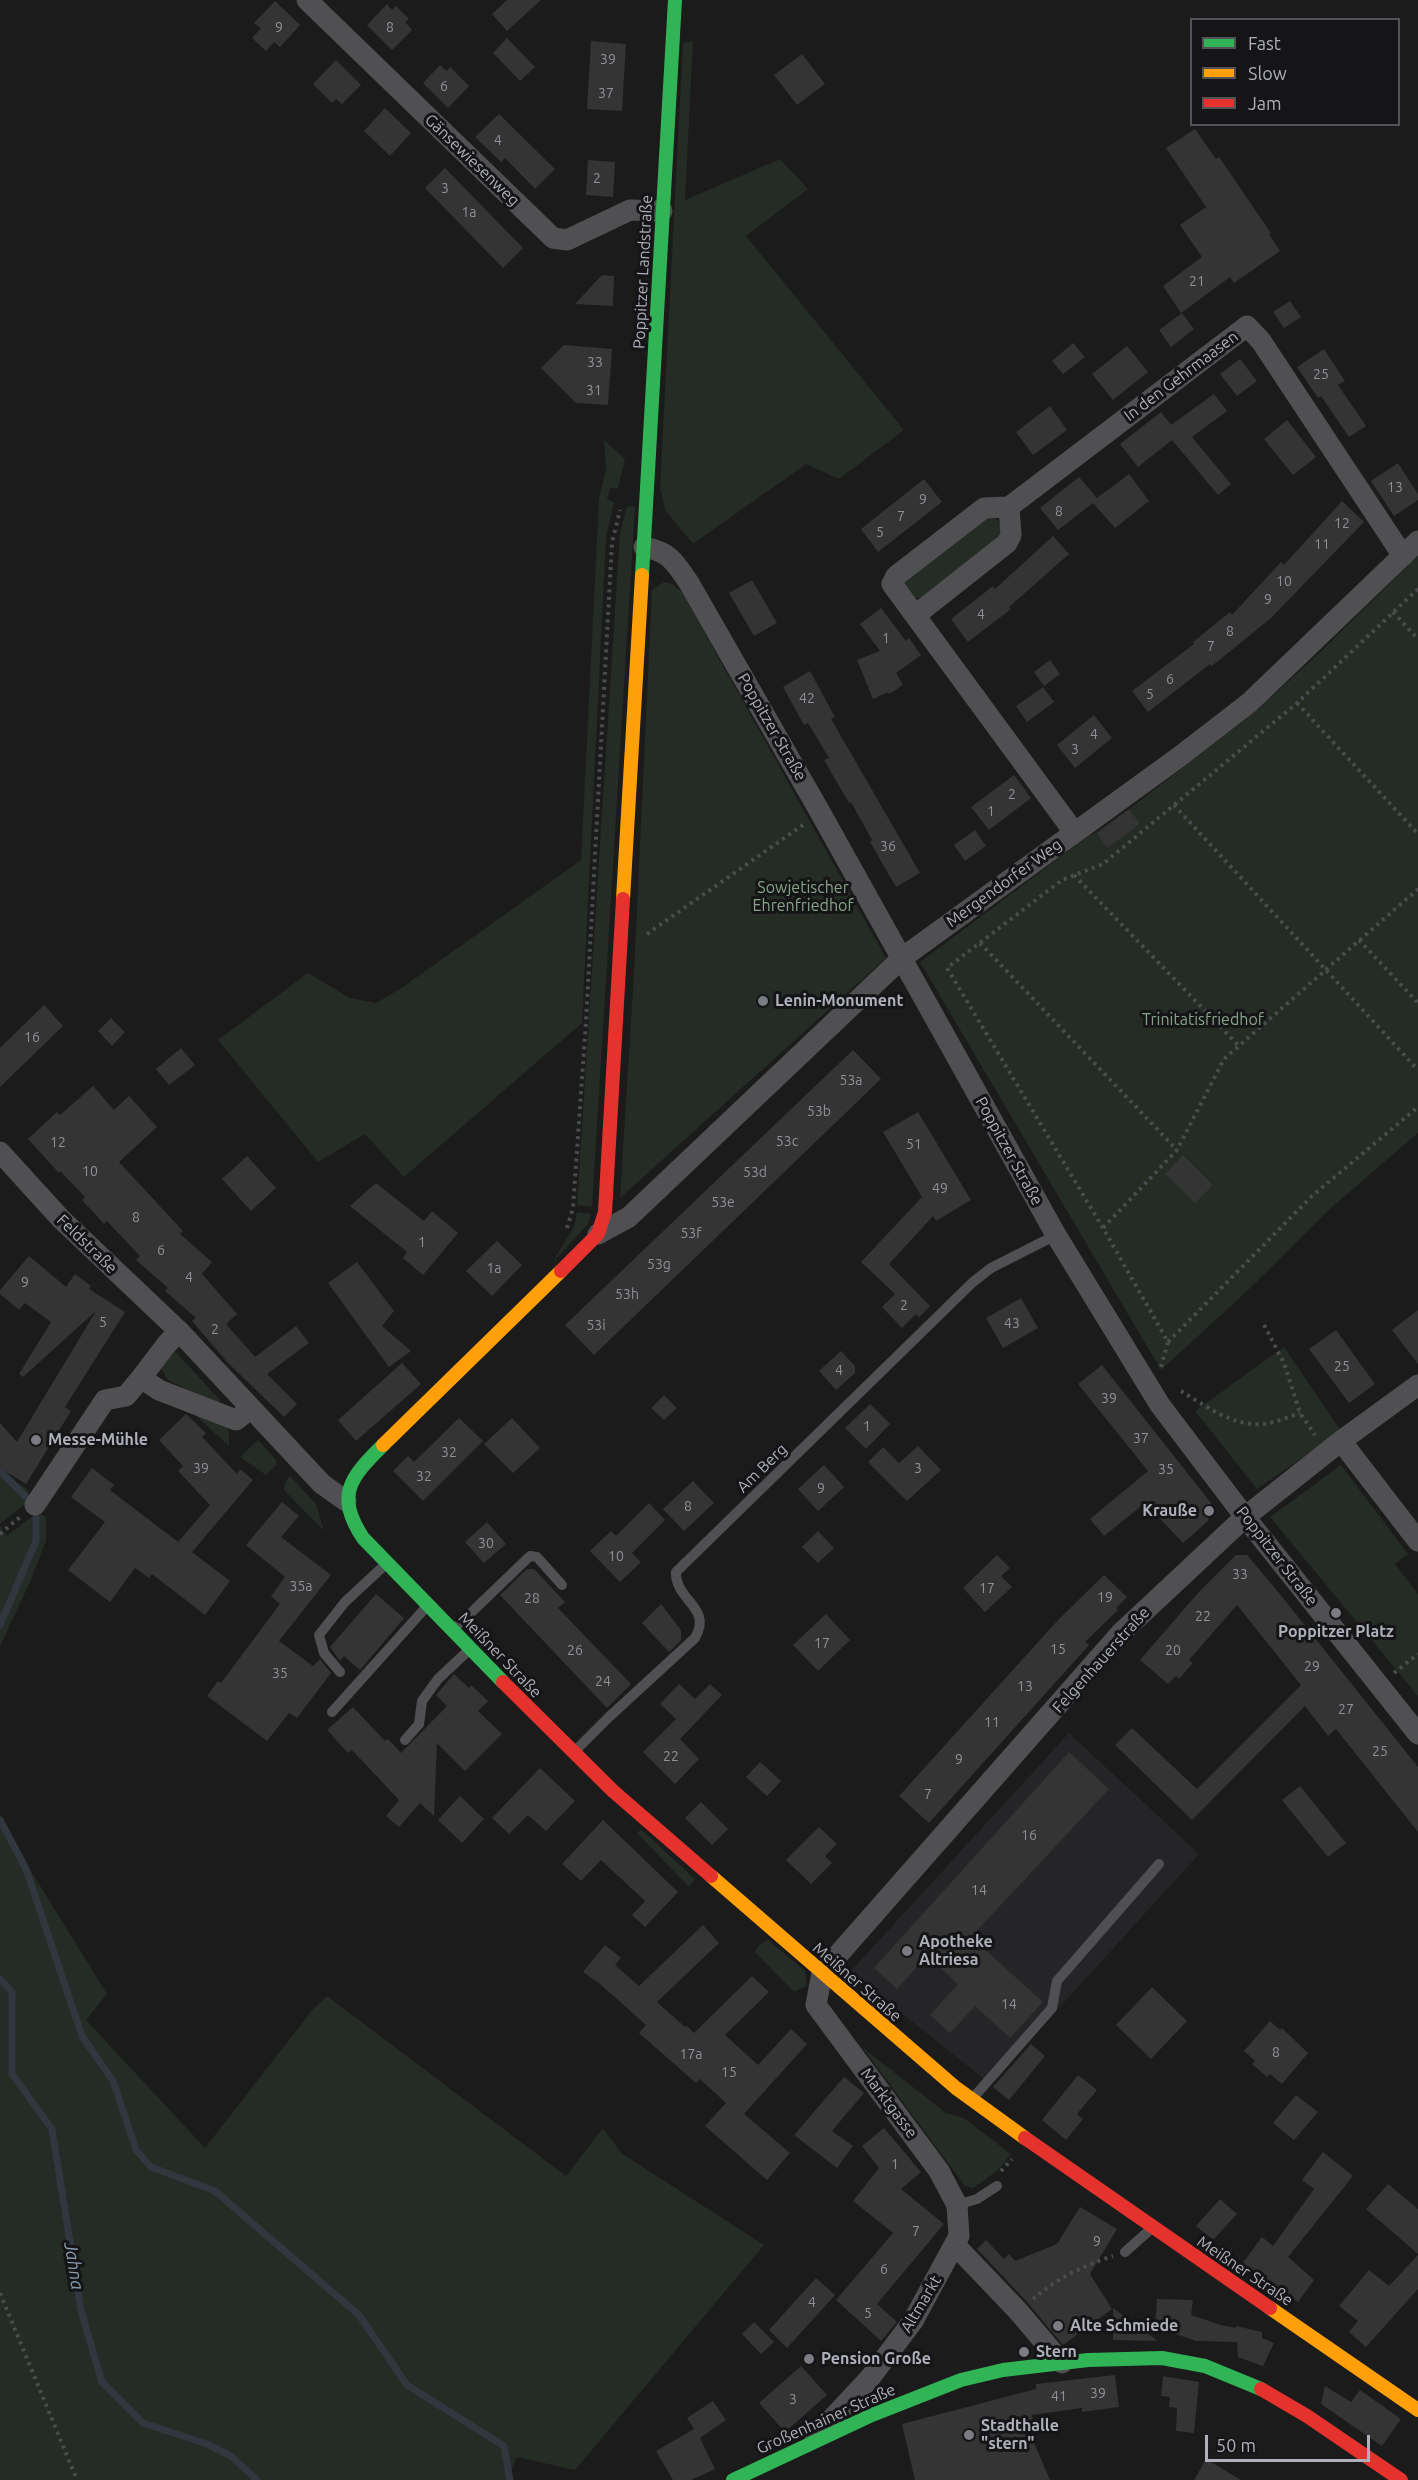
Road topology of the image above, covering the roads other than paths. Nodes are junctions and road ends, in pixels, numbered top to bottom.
1 (307, 0) edge
2 (675, 0) edge
3 (662, 211) junction
4 (1009, 507) junction
5 (644, 547) junction
6 (1410, 549) edge
7 (917, 614) junction
8 (1074, 832) junction
9 (902, 958) junction
10 (0, 1152) edge
11 (598, 1234) junction
12 (1056, 1235) junction
13 (179, 1331) junction
14 (141, 1378) junction
15 (1418, 1385) edge
16 (250, 1409) junction
17 (1333, 1447) junction
18 (346, 1501) junction
19 (35, 1505) dead end
20 (1245, 1517) junction
21 (1418, 1541) edge
22 (387, 1563) junction
23 (562, 1585) dead end
24 (428, 1604) junction
25 (452, 1630) junction
26 (471, 1648) junction
27 (340, 1672) dead end
28 (332, 1712) dead end
29 (1418, 1734) edge
30 (405, 1740) dead end
31 (573, 1753) junction
32 (1159, 1864) dead end
33 (822, 1973) junction
34 (972, 2099) junction
35 (997, 2186) road end
36 (957, 2205) junction
37 (1152, 2227) junction
38 (957, 2241) junction
39 (1125, 2252) road end
40 (1062, 2363) junction
41 (1418, 2410) edge
42 (811, 2441) junction
43 (733, 2480) edge
44 (1401, 2480) edge

1 - 3 street, Gänsewiesenweg
2 - 3 main road, Poppitzer Landstraße
3 - 5 main road, Poppitzer Landstraße
4 - 6 street, In den Gehrmaasen
4 - 7 street
4 - 7 street, In den Gehrmaasen
5 - 9 street, Poppitzer Straße
5 - 11 main road, Poppitzer Landstraße
6 - 8 street, Mergendorfer Weg
7 - 8 street, In den Gehrmaasen
8 - 9 street, Mergendorfer Weg
9 - 11 street, Mergendorfer Weg
9 - 12 street, Poppitzer Straße
10 - 13 street, Feldstraße
11 - 18 main road
12 - 20 street, Poppitzer Straße
12 - 31 lane, Am Berg
13 - 14 street
13 - 16 street, Feldstraße
14 - 16 street
14 - 19 street
15 - 17 street, Felgenhauerstraße
16 - 18 street, Feldstraße
17 - 20 street, Felgenhauerstraße
17 - 21 street
18 - 22 main road, Meißner Straße
20 - 29 street, Poppitzer Straße
20 - 33 street, Felgenhauerstraße
22 - 24 main road, Meißner Straße
22 - 27 lane
23 - 25 lane
24 - 25 main road, Meißner Straße
24 - 28 lane
25 - 26 main road, Meißner Straße
26 - 30 lane
26 - 31 main road, Meißner Straße
31 - 33 main road, Meißner Straße
32 - 34 lane
33 - 34 main road, Meißner Straße
33 - 36 street, Marktgasse
34 - 37 main road, Meißner Straße
35 - 36 lane
36 - 38 street, Marktgasse
37 - 39 lane
37 - 41 main road, Meißner Straße
38 - 40 street
38 - 42 street, Altmarkt
40 - 42 main road, Großenhainer Straße
40 - 44 main road, Großenhainer Straße
42 - 43 main road, Großenhainer Straße

